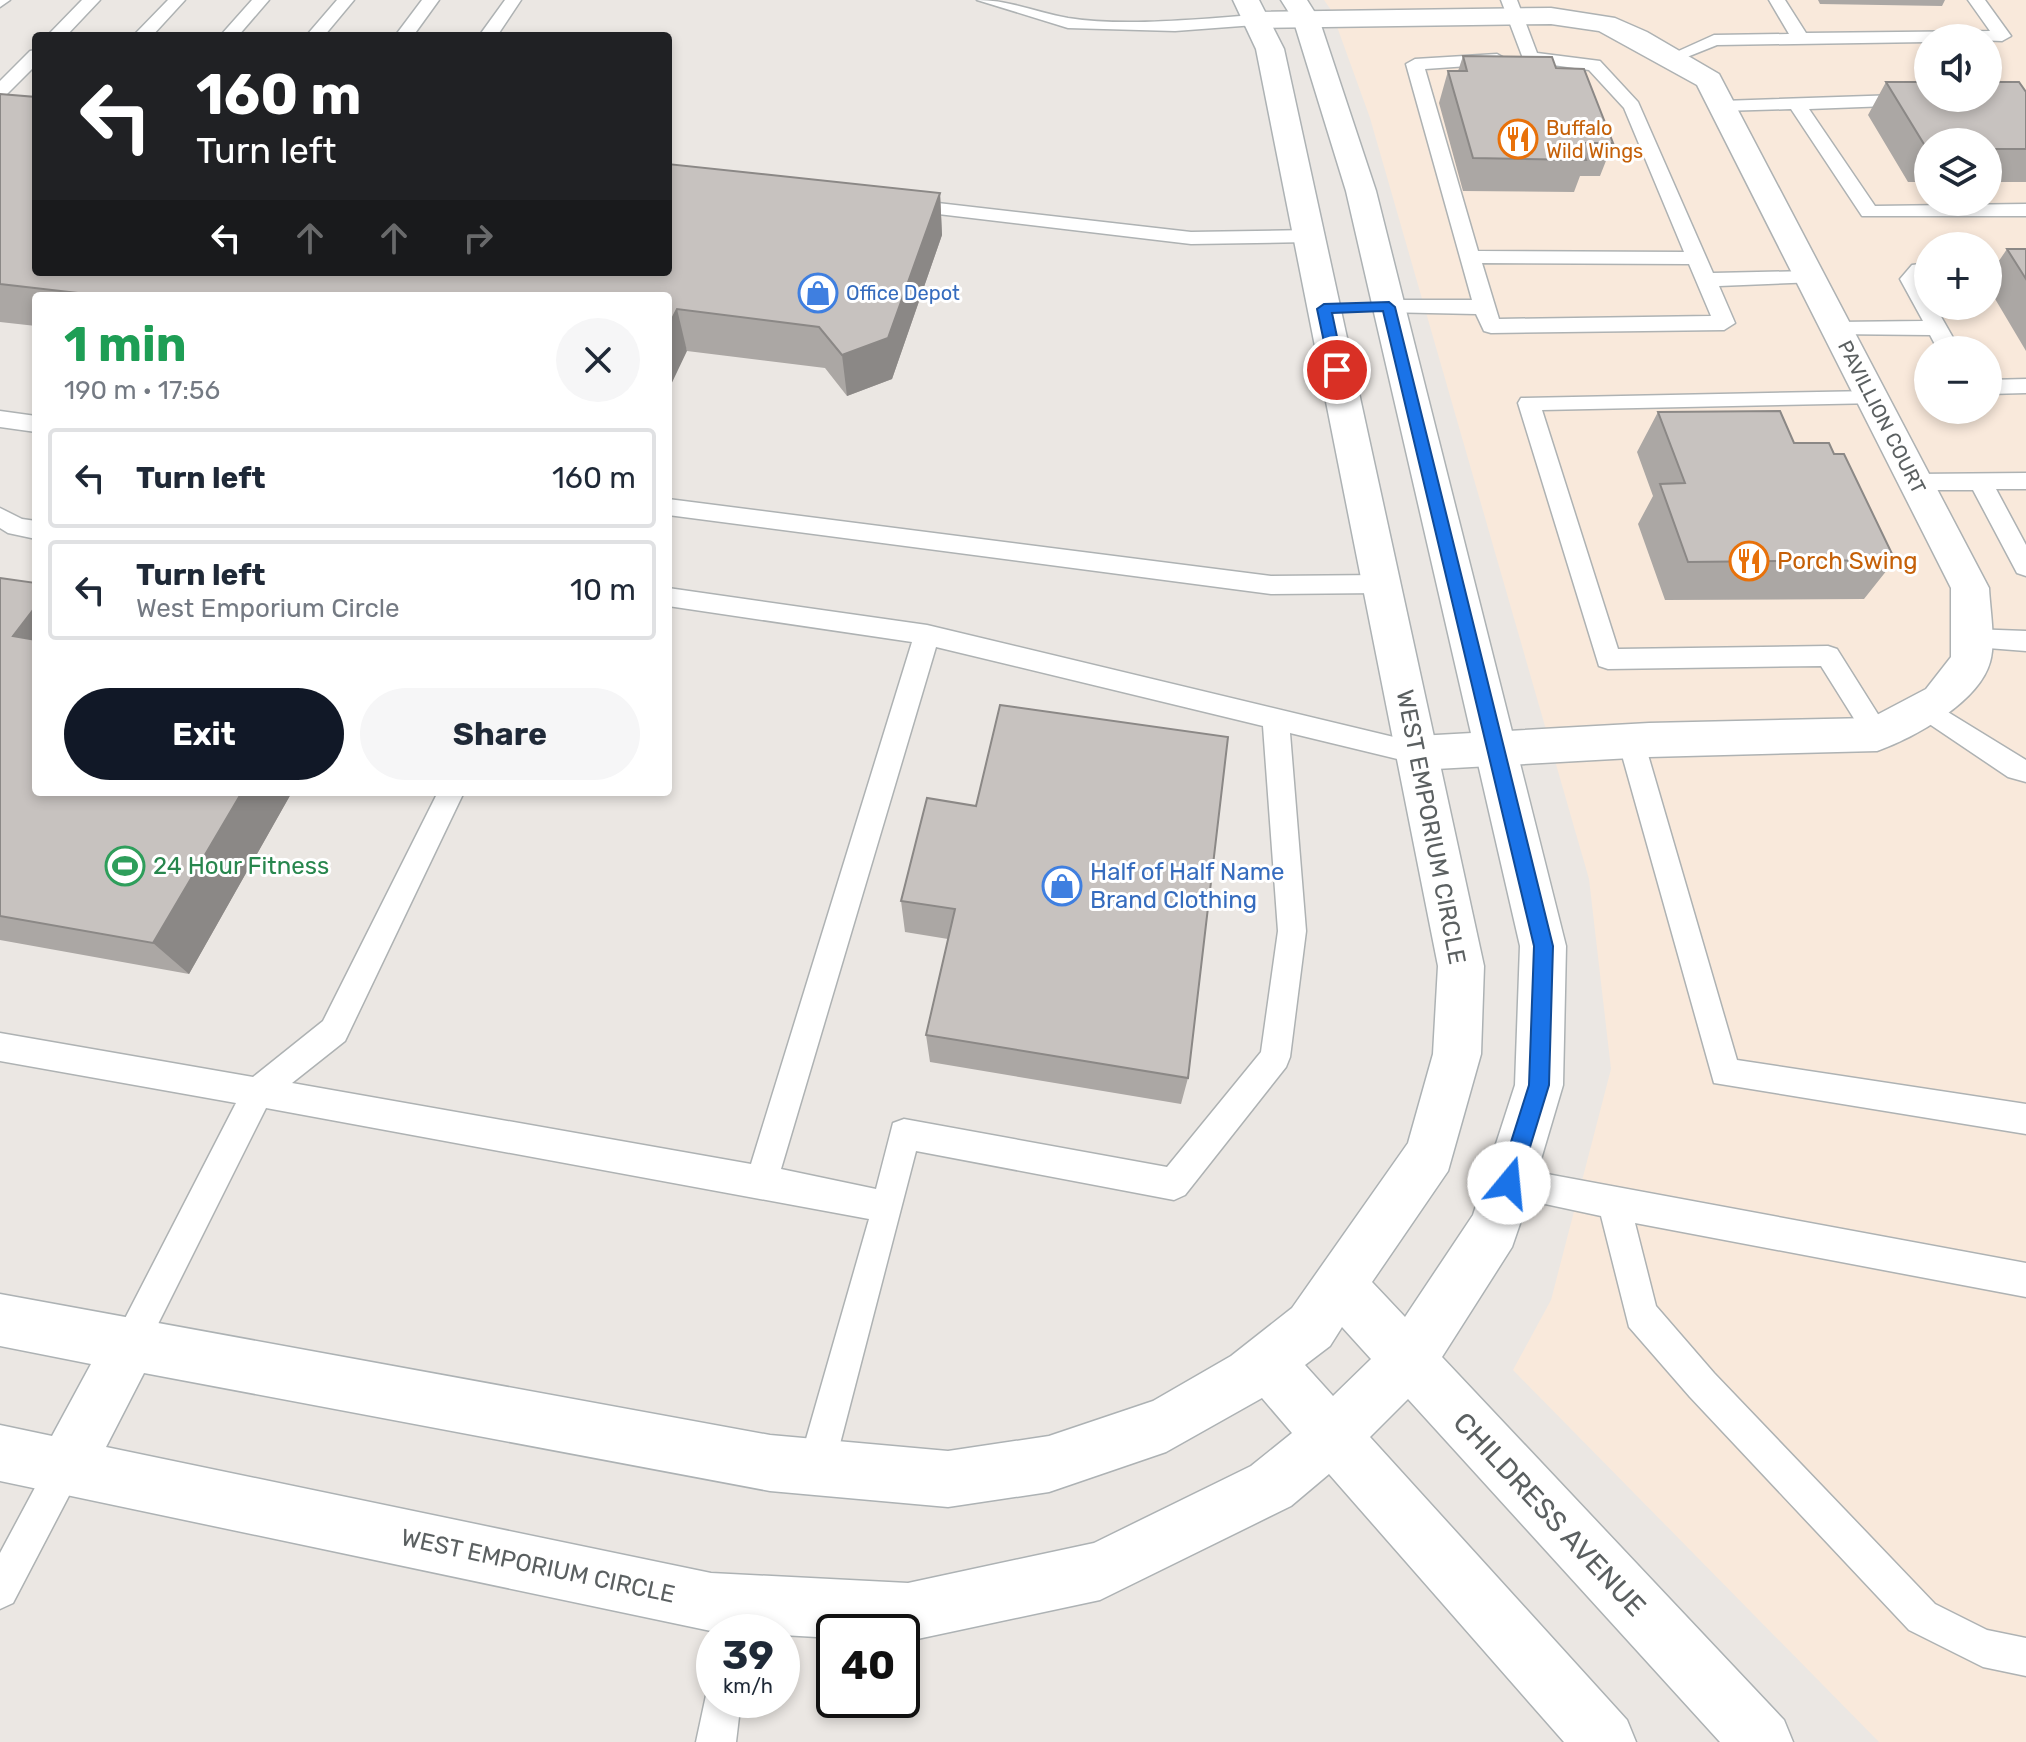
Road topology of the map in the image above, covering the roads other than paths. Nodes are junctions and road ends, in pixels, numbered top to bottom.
1 (92, 0) edge
2 (177, 0) edge
3 (261, 0) edge
4 (346, 0) edge
5 (431, 0) edge
6 (513, 0) edge
7 (985, 0) edge
8 (1777, 0) edge
9 (1976, 0) edge
10 (1512, 8) edge
11 (1250, 10) edge
12 (1300, 10) edge
13 (60, 32) edge
14 (146, 32) edge
15 (233, 32) edge
16 (318, 32) edge
17 (407, 32) edge
18 (491, 32) edge
19 (1801, 39) junction
20 (1530, 57) junction
21 (1672, 58) junction
22 (32, 61) edge
23 (2002, 97) edge
24 (2013, 97) edge
25 (1914, 100) edge
26 (3, 101) edge
27 (1797, 104) junction
28 (1722, 106) junction
29 (877, 202) edge
30 (2026, 210) edge
31 (1309, 236) junction
32 (1470, 257) junction
33 (1696, 258) junction
34 (2002, 268) edge
35 (2026, 268) edge
36 (1810, 277) junction
37 (1706, 280) junction
38 (1484, 307) junction
39 (1356, 308) junction
40 (1932, 320) edge
41 (1936, 328) junction
42 (1837, 329) junction
43 (1941, 336) edge
44 (2026, 386) edge
45 (2002, 387) edge
46 (1872, 398) junction
47 (0, 419) edge
48 (32, 423) edge
49 (2026, 481) edge
50 (1916, 482) junction
51 (1980, 482) junction
52 (672, 508) edge
53 (0, 516) edge
54 (32, 529) edge
55 (2026, 567) edge
56 (1382, 584) junction
57 (672, 598) edge
58 (927, 635) junction
59 (1971, 639) junction
60 (2026, 641) edge
61 (1925, 708) junction
62 (1276, 719) junction
63 (1877, 734) junction
64 (1631, 741) junction
65 (1496, 749) junction
66 (1418, 753) junction
67 (2026, 771) edge
68 (449, 796) edge
69 (0, 1047) edge
70 (258, 1092) junction
71 (2026, 1119) edge
72 (762, 1181) junction
73 (1509, 1183) junction
74 (1614, 1203) junction
75 (888, 1207) junction
76 (2026, 1280) edge
77 (1339, 1285) junction
78 (0, 1320) edge
79 (130, 1344) junction
80 (1408, 1361) junction
81 (1266, 1362) junction
82 (1331, 1437) junction
83 (0, 1453) edge
84 (66, 1467) junction
85 (816, 1467) junction
86 (0, 1590) edge
87 (728, 1614) edge
88 (800, 1616) edge
89 (2026, 1657) edge
90 (719, 1718) edge
91 (716, 1742) edge
92 (1605, 1742) edge
93 (1762, 1742) edge

1 - 13 lane
2 - 14 lane
3 - 15 lane
4 - 16 lane
5 - 17 lane
6 - 18 lane
7 - 11 lane
8 - 19 lane
9 - 19 lane
10 - 12 street, PAVILLION COURT
10 - 20 lane
10 - 21 street, PAVILLION COURT
11 - 12 street, PAVILLION COURT
11 - 31 street, WEST EMPORIUM CIRCLE
12 - 39 street, WEST EMPORIUM CIRCLE
19 - 21 lane
20 - 32 lane
20 - 33 lane
21 - 28 street, PAVILLION COURT
22 - 26 lane
23 - 24 lane
25 - 27 lane
27 - 28 lane
27 - 30 lane
28 - 36 street, PAVILLION COURT
29 - 31 lane
31 - 39 street, WEST EMPORIUM CIRCLE
32 - 33 lane
32 - 38 lane
33 - 37 lane
34 - 35 lane
36 - 37 lane
36 - 42 street, PAVILLION COURT
37 - 38 lane
38 - 39 lane
39 - 56 street, WEST EMPORIUM CIRCLE
39 - 65 street, WEST EMPORIUM CIRCLE
40 - 41 lane
41 - 42 lane
41 - 43 lane
42 - 46 street, PAVILLION COURT
44 - 45 lane
46 - 50 street, PAVILLION COURT
46 - 63 lane
47 - 48 lane
49 - 51 lane
50 - 51 lane
50 - 59 street, PAVILLION COURT
51 - 55 lane
52 - 56 lane
53 - 54 lane
56 - 66 street, WEST EMPORIUM CIRCLE
57 - 58 lane
58 - 62 lane
58 - 72 lane
59 - 60 lane
59 - 61 street, PAVILLION COURT
61 - 63 street, PAVILLION COURT
61 - 67 lane
62 - 66 lane
62 - 75 lane
63 - 64 street, PAVILLION COURT
64 - 65 street, PAVILLION COURT
64 - 71 lane
65 - 66 street, PAVILLION COURT
65 - 73 street, WEST EMPORIUM CIRCLE
66 - 77 street, WEST EMPORIUM CIRCLE
68 - 70 lane
69 - 70 lane
70 - 72 lane
70 - 79 lane
72 - 75 lane
73 - 74 lane
73 - 80 street, WEST EMPORIUM CIRCLE
74 - 76 lane
74 - 89 lane
75 - 85 lane
77 - 80 street, CHILDRESS AVENUE
77 - 81 street, WEST EMPORIUM CIRCLE
78 - 79 street, WEST EMPORIUM CIRCLE
79 - 84 street
79 - 85 street, WEST EMPORIUM CIRCLE
80 - 82 street, WEST EMPORIUM CIRCLE
80 - 93 street, CHILDRESS AVENUE
81 - 82 street
81 - 85 street, WEST EMPORIUM CIRCLE
82 - 88 street, WEST EMPORIUM CIRCLE
82 - 92 street
83 - 84 street, WEST EMPORIUM CIRCLE
84 - 86 lane
84 - 87 street, WEST EMPORIUM CIRCLE
90 - 91 lane

